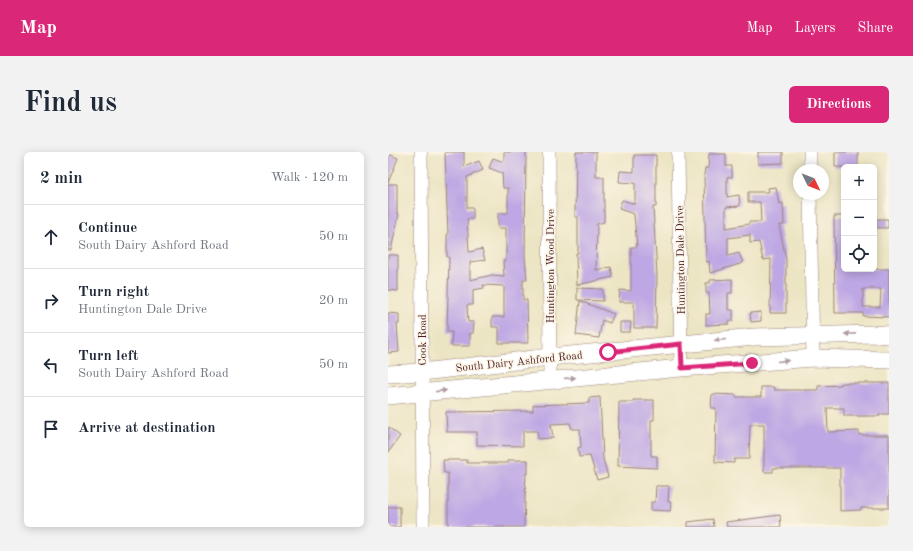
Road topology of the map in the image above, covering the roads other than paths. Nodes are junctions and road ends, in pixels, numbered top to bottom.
1 (421, 152) edge
2 (548, 152) edge
3 (678, 152) edge
4 (810, 152) edge
5 (810, 164) edge
6 (810, 200) edge
7 (812, 335) junction
8 (889, 335) edge
9 (681, 344) junction
10 (550, 357) junction
11 (812, 358) junction
12 (889, 360) edge
13 (682, 368) junction
14 (422, 372) junction
15 (388, 374) edge
16 (550, 380) junction
17 (422, 393) junction
18 (388, 396) edge
19 (423, 527) edge

1 - 14 street, Cook Road
2 - 10 street, Huntington Wood Drive
3 - 9 street, Huntington Dale Drive
4 - 5 street
6 - 7 street
8 -> 7 main road, South Dairy Ashford Road
7 -> 9 main road, South Dairy Ashford Road
7 - 11 street
9 - 10 main road, South Dairy Ashford Road
9 - 13 street, Huntington Dale Drive
10 - 14 main road, South Dairy Ashford Road
10 - 16 street, Huntington Wood Drive
11 - 12 main road, South Dairy Ashford Road
13 -> 11 main road, South Dairy Ashford Road
16 -> 13 main road, South Dairy Ashford Road
14 - 15 main road, South Dairy Ashford Road
14 - 17 street, Cook Road
17 -> 16 main road, South Dairy Ashford Road
17 - 18 main road, South Dairy Ashford Road
17 - 19 street, Cook Road

